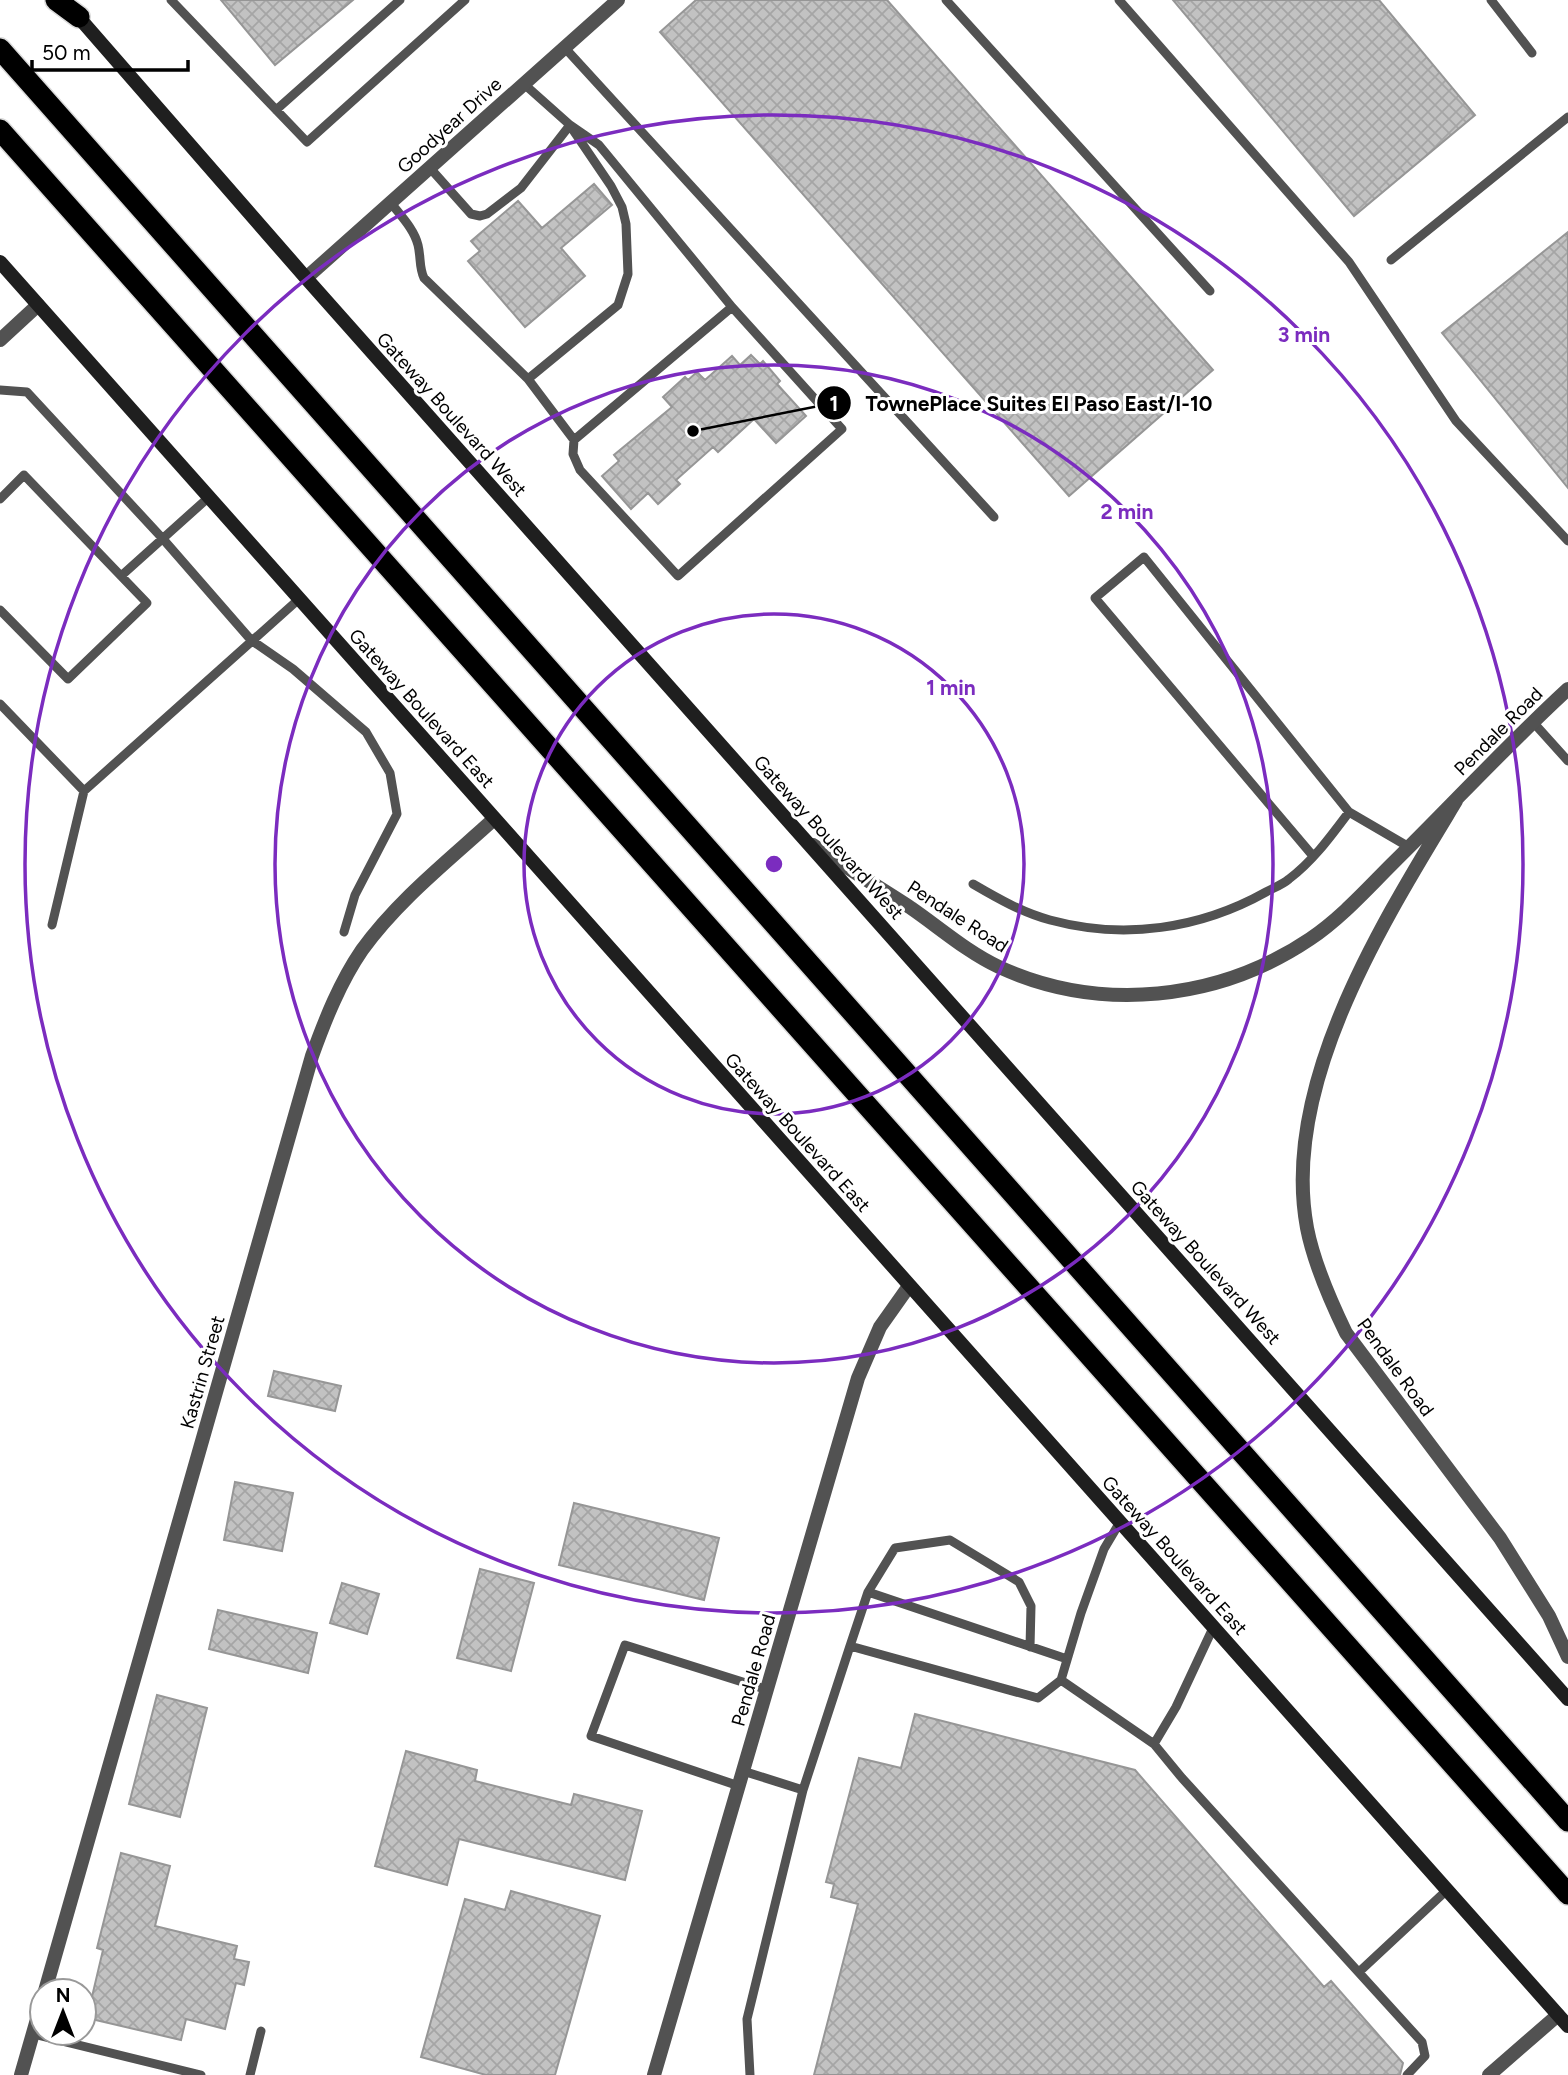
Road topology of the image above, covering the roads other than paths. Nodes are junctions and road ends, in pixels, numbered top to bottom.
1 (56, 0) edge
2 (63, 0) edge
3 (171, 0) edge
4 (400, 0) edge
5 (466, 0) edge
6 (618, 0) edge
7 (946, 0) edge
8 (1119, 0) edge
9 (1491, 0) edge
10 (79, 17) junction
11 (565, 48) junction
12 (0, 50) edge
13 (1532, 53) dead end
14 (524, 84) junction
15 (276, 110) junction
16 (1568, 117) edge
17 (570, 125) junction
18 (0, 130) edge
19 (430, 168) junction
20 (391, 203) junction
21 (1391, 260) dead end
22 (0, 262) edge
23 (306, 278) junction
24 (1210, 292) dead end
25 (38, 305) junction
26 (732, 307) junction
27 (0, 340) edge
28 (528, 379) junction
29 (0, 390) edge
30 (574, 439) junction
31 (209, 497) junction
32 (0, 499) edge
33 (994, 517) dead end
34 (163, 539) junction
35 (1568, 541) edge
36 (121, 576) junction
37 (299, 599) junction
38 (0, 610) edge
39 (251, 640) junction
40 (1568, 689) edge
41 (0, 704) edge
42 (1532, 721) junction
43 (1568, 761) edge
44 (84, 791) junction
45 (1456, 801) junction
46 (1349, 812) junction
47 (495, 819) junction
48 (806, 840) junction
49 (1409, 847) junction
50 (1313, 856) junction
51 (973, 884) dead end
52 (52, 925) dead end
53 (344, 932) dead end
54 (909, 1286) junction
55 (1120, 1522) junction
56 (867, 1592) junction
57 (1213, 1628) junction
58 (850, 1646) junction
59 (1030, 1647) junction
60 (1568, 1657) edge
61 (1067, 1659) junction
62 (1061, 1680) junction
63 (768, 1689) junction
64 (1568, 1699) edge
65 (1154, 1744) junction
66 (741, 1779) junction
67 (803, 1790) junction
68 (1568, 1821) edge
69 (1447, 1891) junction
70 (1568, 1894) edge
71 (1359, 1972) junction
72 (49, 1977) edge
73 (1563, 2021) edge
74 (261, 2031) dead end
75 (29, 2047) edge
76 (86, 2047) edge
77 (21, 2075) edge
78 (201, 2075) edge
79 (250, 2075) edge
80 (653, 2075) edge
81 (750, 2075) edge
82 (1407, 2075) edge
83 (1489, 2075) edge

1 - 10 highway
2 - 10 main road, Gateway Boulevard West
3 - 15 lane
4 - 15 lane
5 - 15 lane
6 - 11 street, Goodyear Drive
7 - 24 lane
8 - 35 lane
9 - 13 lane
10 - 23 main road, Gateway Boulevard West
11 - 14 street, Goodyear Drive
11 - 33 lane
12 - 68 highway
14 - 17 lane
14 - 19 street, Goodyear Drive
16 - 21 lane
17 - 19 lane
17 - 26 lane
17 - 28 lane
18 - 70 highway
19 - 20 street, Goodyear Drive
20 - 23 street, Goodyear Drive
20 - 28 lane
22 - 25 main road, Gateway Boulevard East
23 - 48 main road, Gateway Boulevard West
25 - 27 street
25 - 31 main road, Gateway Boulevard East
26 - 30 lane
26 - 30 lane
28 - 30 lane
29 - 34 lane
31 - 34 lane
31 - 37 main road, Gateway Boulevard East
32 - 36 lane
34 - 36 lane
34 - 39 lane
36 - 38 lane
37 - 39 lane
37 - 47 main road, Gateway Boulevard East
39 - 44 lane
39 - 53 lane
40 - 42 street, Pendale Road
41 - 44 lane
42 - 43 lane
42 - 45 street, Pendale Road
44 - 52 lane
45 - 49 street, Pendale Road
45 - 60 street, Pendale Road
46 - 49 lane
46 - 50 lane
46 - 50 lane
47 - 54 main road, Gateway Boulevard East
47 - 72 street, Kastrin Street
48 - 49 street, Pendale Road
48 - 64 main road, Gateway Boulevard West
50 - 51 lane
54 - 55 main road, Gateway Boulevard East
54 - 63 street, Pendale Road
55 - 57 main road, Gateway Boulevard East
55 - 61 lane
56 - 58 lane
56 - 59 lane
56 - 59 lane
57 - 65 lane
57 - 69 main road, Gateway Boulevard East
58 - 62 lane
58 - 67 lane
59 - 61 lane
61 - 62 lane
62 - 65 lane
63 - 66 street, Pendale Road
63 - 66 lane
65 - 71 lane
66 - 67 lane
66 - 80 street, Pendale Road
67 - 81 lane
69 - 71 lane
69 - 73 main road, Gateway Boulevard East
71 - 82 lane
73 - 83 street
74 - 79 lane
75 - 77 street
76 - 78 lane

